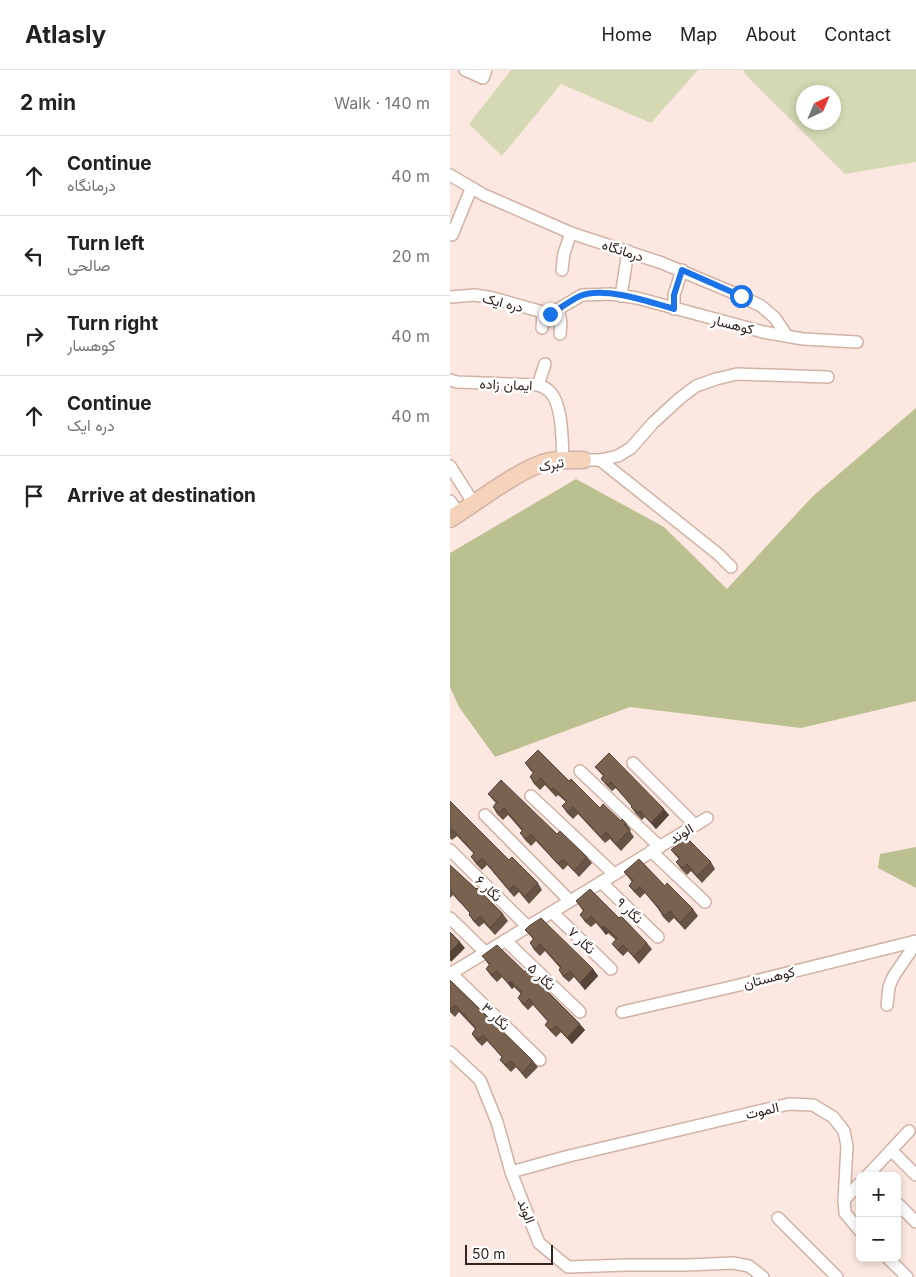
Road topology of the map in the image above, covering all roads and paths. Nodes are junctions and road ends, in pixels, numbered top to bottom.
1 (465, 70) edge
2 (486, 70) edge
3 (450, 175) edge
4 (471, 189) junction
5 (571, 233) junction
6 (452, 235) dead end
7 (628, 251) junction
8 (562, 270) dead end
9 (682, 270) junction
10 (616, 295) junction
11 (450, 297) edge
12 (674, 309) junction
13 (558, 310) junction
14 (543, 313) junction
15 (542, 328) dead end
16 (560, 334) dead end
17 (787, 336) junction
18 (857, 342) dead end
19 (545, 364) dead end
20 (828, 377) dead end
21 (451, 381) edge
22 (538, 385) junction
23 (563, 460) junction
24 (582, 460) joint
25 (600, 460) junction
26 (450, 466) edge
27 (474, 504) junction
28 (453, 511) edge
29 (731, 568) dead end
30 (634, 763) dead end
31 (580, 771) dead end
32 (531, 796) dead end
33 (485, 815) dead end
34 (707, 818) dead end
35 (695, 825) junction
36 (655, 849) junction
37 (450, 850) edge
38 (614, 874) junction
39 (601, 882) junction
40 (570, 901) junction
41 (705, 902) dead end
42 (552, 912) junction
43 (450, 918) edge
44 (528, 926) junction
45 (658, 937) dead end
46 (505, 940) junction
47 (916, 942) edge
48 (485, 952) junction
49 (611, 969) dead end
50 (451, 974) edge
51 (887, 1005) dead end
52 (580, 1012) dead end
53 (622, 1012) dead end
54 (450, 1052) edge
55 (540, 1060) dead end
56 (909, 1131) dead end
57 (891, 1150) junction
58 (511, 1172) junction
59 (871, 1172) edge
60 (916, 1175) edge
61 (856, 1187) edge
62 (844, 1200) junction
63 (901, 1207) edge
64 (778, 1218) dead end
65 (916, 1222) edge
66 (856, 1226) edge
67 (892, 1262) edge
68 (763, 1277) edge
69 (836, 1277) edge
70 (907, 1277) edge

1 - 2 street
3 - 4 street, درمانگاه
4 - 5 street, درمانگاه
4 - 6 street
5 - 7 street, درمانگاه
5 - 8 street
7 - 9 street, درمانگاه
7 - 10 street
9 - 12 street
9 - 17 street, درمانگاه
10 - 12 street, کوهسار
10 - 13 street, دره ایک
11 - 14 street, دره ایک
12 - 17 street, کوهسار
13 - 14 street, دره ایک
13 - 16 street
14 - 15 street
17 - 18 street, کوهسار
19 - 22 street
20 - 25 street, تبرک
21 - 22 street, ایمان زاده
22 - 23 street, ایمان زاده
23 - 24 street, تبرک
23 - 27 street, تبرک
24 - 25 street, تبرک
25 - 29 street
26 - 27 street
27 - 28 street, تبرک
30 - 35 street
31 - 36 street
32 - 38 street
33 - 40 street
34 - 35 street, الوند
35 - 36 street, الوند
36 - 38 street, الوند
36 - 41 street
37 - 44 street, نگار ۶
38 - 39 street, الوند
39 - 40 street, الوند
39 - 45 street, نگار ۹
40 - 42 street, الوند
42 - 44 street, الوند
42 - 49 street, نگار ۷
43 - 48 street
44 - 46 street, الوند
46 - 48 street, الوند
46 - 52 street, نگار ۵
47 - 51 street
47 - 53 street, کوهستان
48 - 50 street, الوند
50 - 55 street, نگار ۳
54 - 58 street, الوند
56 - 57 street
57 - 59 street
57 - 60 street
58 - 62 street, الموت
58 - 68 street, الوند
61 - 62 street
62 - 66 street, الموت
63 - 65 street
64 - 69 street
67 - 70 street

